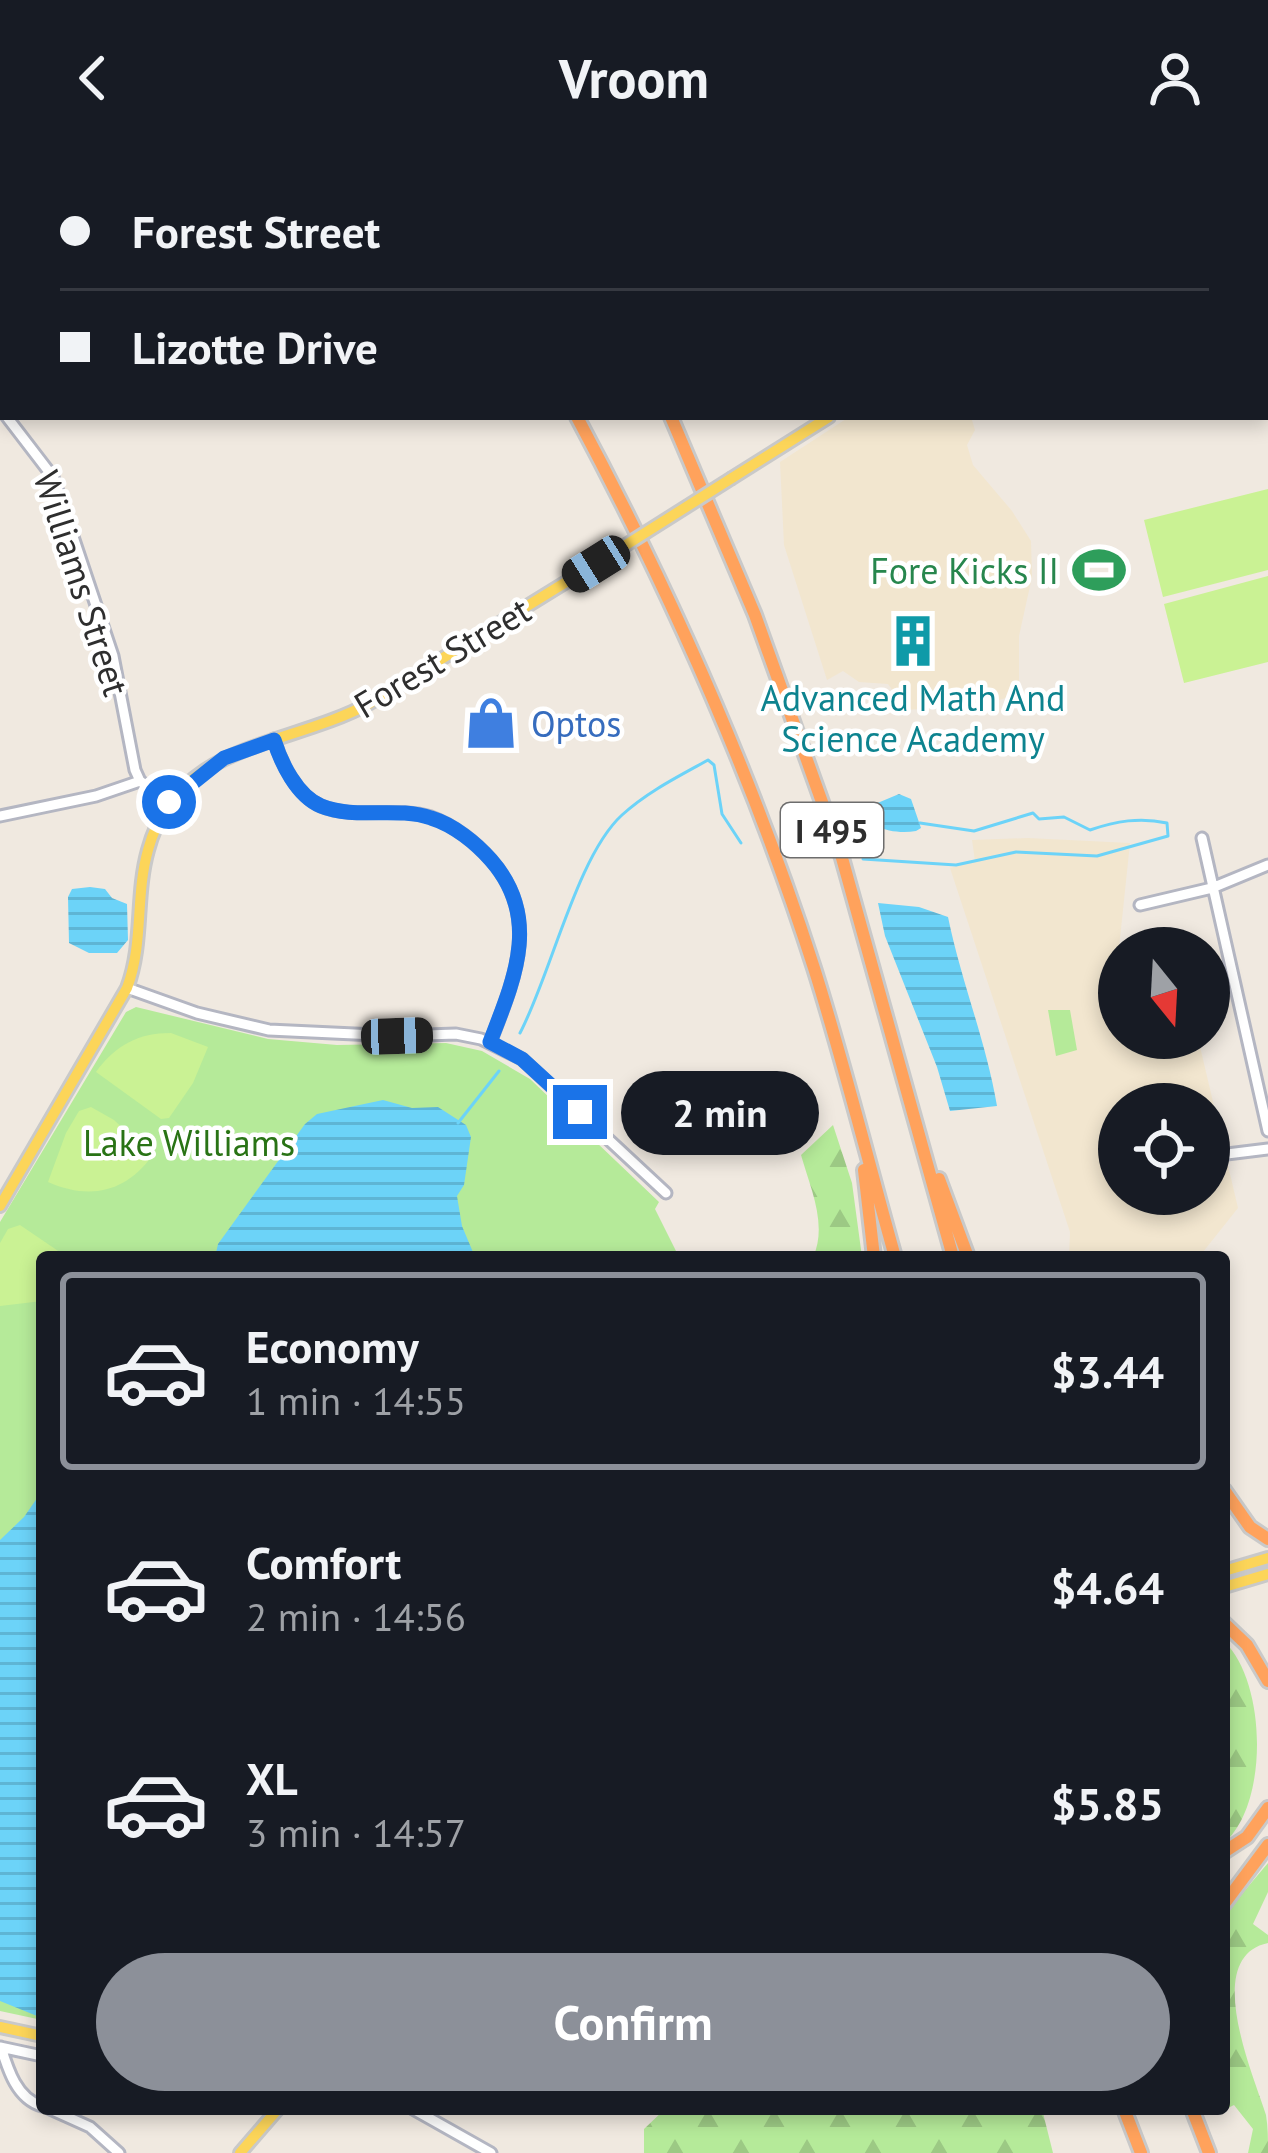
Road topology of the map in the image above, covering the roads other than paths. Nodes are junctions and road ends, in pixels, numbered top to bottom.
1 (8, 420) edge
2 (579, 420) edge
3 (672, 420) edge
4 (814, 421) edge
5 (274, 740) junction
6 (140, 781) junction
7 (169, 802) junction
8 (0, 816) edge
9 (1202, 838) dead end
10 (1268, 865) edge
11 (1213, 887) junction
12 (1141, 904) dead end
13 (127, 988) junction
14 (490, 1042) junction
15 (897, 1055) junction
16 (857, 1121) junction
17 (1268, 1131) edge
18 (1268, 1148) edge
19 (1230, 1153) edge
20 (666, 1193) dead end
21 (0, 1206) edge
22 (873, 1251) edge
23 (893, 1251) edge
24 (951, 1251) edge
25 (966, 1251) edge
26 (1230, 1499) edge
27 (1268, 1539) edge
28 (1268, 1558) edge
29 (1230, 1569) edge
30 (1268, 1574) edge
31 (1230, 1585) edge
32 (1230, 1629) edge
33 (1268, 1681) edge
34 (1268, 1808) edge
35 (1268, 1845) edge
36 (1230, 1848) edge
37 (1230, 1896) edge
38 (0, 2026) edge
39 (36, 2035) edge
40 (0, 2047) edge
41 (36, 2055) edge
42 (36, 2103) edge
43 (63, 2115) edge
44 (273, 2115) edge
45 (424, 2115) edge
46 (1131, 2115) edge
47 (1197, 2115) edge
48 (119, 2153) edge
49 (240, 2153) edge
50 (491, 2153) edge
51 (1145, 2153) edge
52 (1209, 2153) edge

1 - 6 street, Williams Street
2 - 16 highway, I 495
3 - 15 highway, I 495
4 - 5 main road, Forest Street, bridge
5 - 7 main road, Forest Street
5 - 14 street
6 - 7 street
6 - 8 street
7 - 13 main road
9 - 11 street
10 - 11 street
11 - 12 street
11 - 17 street
13 - 14 street
13 - 21 main road
14 - 20 street
15 - 24 highway, I 495
15 - 25 highway
16 - 22 highway
16 - 23 highway, I 495
18 - 19 street
26 - 27 highway
28 - 29 main road
30 - 31 main road
32 - 33 highway
34 - 36 highway
35 - 37 highway
38 - 39 main road
40 - 41 street
40 - 42 street
43 - 48 street
44 - 49 main road
45 - 50 street
46 - 51 highway
47 - 52 highway

